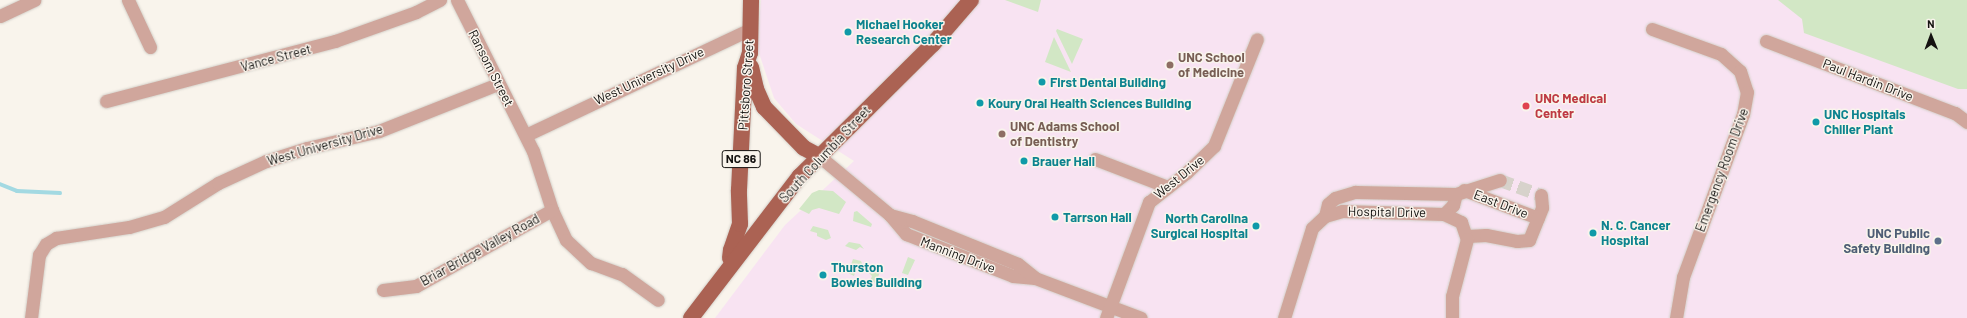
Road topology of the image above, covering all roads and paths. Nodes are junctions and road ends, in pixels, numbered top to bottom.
1 (35, 0) edge
2 (128, 0) edge
3 (440, 0) edge
4 (456, 0) edge
5 (751, 0) edge
6 (971, 0) edge
7 (0, 16) edge
8 (750, 28) junction
9 (1652, 29) dead end
10 (1257, 39) dead end
11 (1766, 41) dead end
12 (150, 47) dead end
13 (750, 52) junction
14 (498, 84) junction
15 (106, 101) dead end
16 (1967, 122) edge
17 (526, 135) junction
18 (819, 156) junction
19 (1095, 159) dead end
20 (1500, 180) tunnel mouth
21 (1168, 187) junction
22 (1460, 192) junction
23 (1541, 195) dead end
24 (552, 210) junction
25 (1444, 214) junction
26 (1324, 216) junction
27 (1538, 218) junction
28 (1467, 236) junction
29 (730, 264) junction
30 (383, 290) dead end
31 (658, 300) dead end
32 (1108, 312) edge
33 (31, 318) edge
34 (691, 318) edge
35 (1141, 318) edge
36 (1284, 318) edge
37 (1452, 318) edge
38 (1676, 318) edge

1 - 7 street
2 - 12 street
3 - 15 street, Vance Street
4 - 14 street, Ransom Street
5 - 8 main road, Pittsboro Street / NC 86
6 - 18 main road, South Columbia Street / NC 86
8 - 13 main road, Pittsboro Street / NC 86
8 - 17 street, West University Drive
9 - 38 street, Emergency Room Drive
10 - 21 street, West Drive
11 - 16 street, Paul Hardin Drive
13 - 18 main road, Manning Drive
13 - 29 main road, Pittsboro Street / NC 86
14 - 17 street, Ransom Street
14 - 33 street, West University Drive
17 - 24 street, Ransom Street
18 - 29 main road, South Columbia Street / NC 86
18 - 32 street, Manning Drive
19 - 21 street
20 - 22 street, East Drive
21 - 32 street, West Drive
22 - 25 street, East Drive
22 - 26 street
22 - 27 street, East Drive
23 - 27 street, East Drive
24 - 30 street, Briar Bridge Valley Road
24 - 31 street, Ransom Street
25 - 26 street, Hospital Drive
25 - 28 street, Hospital Drive
26 - 36 street
27 - 28 street, East Drive
28 - 37 street
29 - 34 main road, South Columbia Street / NC 86
32 - 35 street, Manning Drive

